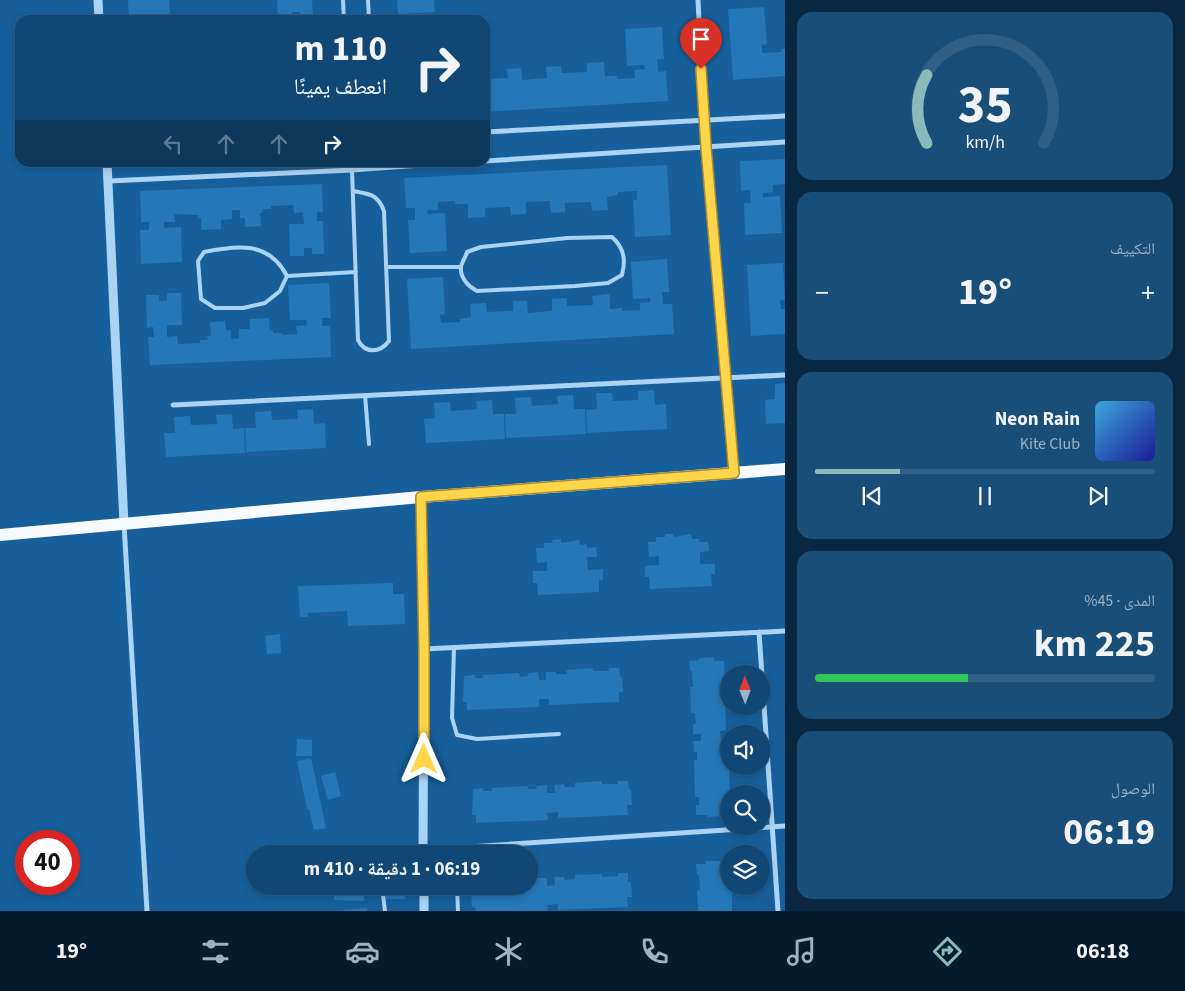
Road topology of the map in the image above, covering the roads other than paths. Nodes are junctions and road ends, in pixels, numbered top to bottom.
1 (98, 0) edge
2 (343, 0) edge
3 (368, 0) edge
4 (698, 0) edge
5 (99, 15) edge
6 (344, 15) edge
7 (369, 15) edge
8 (785, 116) edge
9 (704, 120) junction
10 (490, 132) edge
11 (785, 142) edge
12 (706, 147) junction
13 (490, 161) edge
14 (107, 167) edge
15 (394, 167) edge
16 (352, 170) junction
17 (108, 181) junction
18 (353, 191) junction
19 (386, 267) junction
20 (460, 267) junction
21 (356, 272) junction
22 (286, 276) junction
23 (785, 375) edge
24 (726, 378) junction
25 (365, 395) junction
26 (172, 405) dead end
27 (369, 444) dead end
28 (785, 469) edge
29 (734, 473) junction
30 (421, 497) junction
31 (124, 524) junction
32 (0, 535) edge
33 (785, 631) edge
34 (759, 632) junction
35 (454, 647) junction
36 (424, 648) junction
37 (559, 734) dead end
38 (785, 826) edge
39 (773, 827) junction
40 (423, 845) edge
41 (534, 845) edge
42 (383, 895) edge
43 (424, 895) edge
44 (457, 895) edge
45 (147, 911) edge
46 (384, 911) edge
47 (424, 911) edge
48 (458, 911) edge
49 (778, 911) edge

1 - 5 street
2 - 6 lane
3 - 7 lane
4 - 9 street
8 - 9 street
9 - 10 street
9 - 12 street
11 - 12 street
12 - 13 street
12 - 24 street
14 - 17 street
15 - 16 street
16 - 17 street
16 - 18 lane
17 - 31 street
18 - 19 lane
18 - 21 lane
19 - 20 lane
19 - 21 lane
20 - 20 lane
21 - 22 lane
22 - 22 lane
23 - 24 street
24 - 25 street
24 - 29 street
25 - 26 street
25 - 27 lane
28 - 29 main road
29 - 30 main road
30 - 31 main road
30 - 36 street
31 - 32 main road
31 - 45 street
33 - 34 street
34 - 35 street
34 - 39 street
35 - 36 street
35 - 37 lane
36 - 40 street
38 - 39 street
39 - 41 street
39 - 49 street
42 - 46 lane
43 - 47 street
44 - 48 lane

